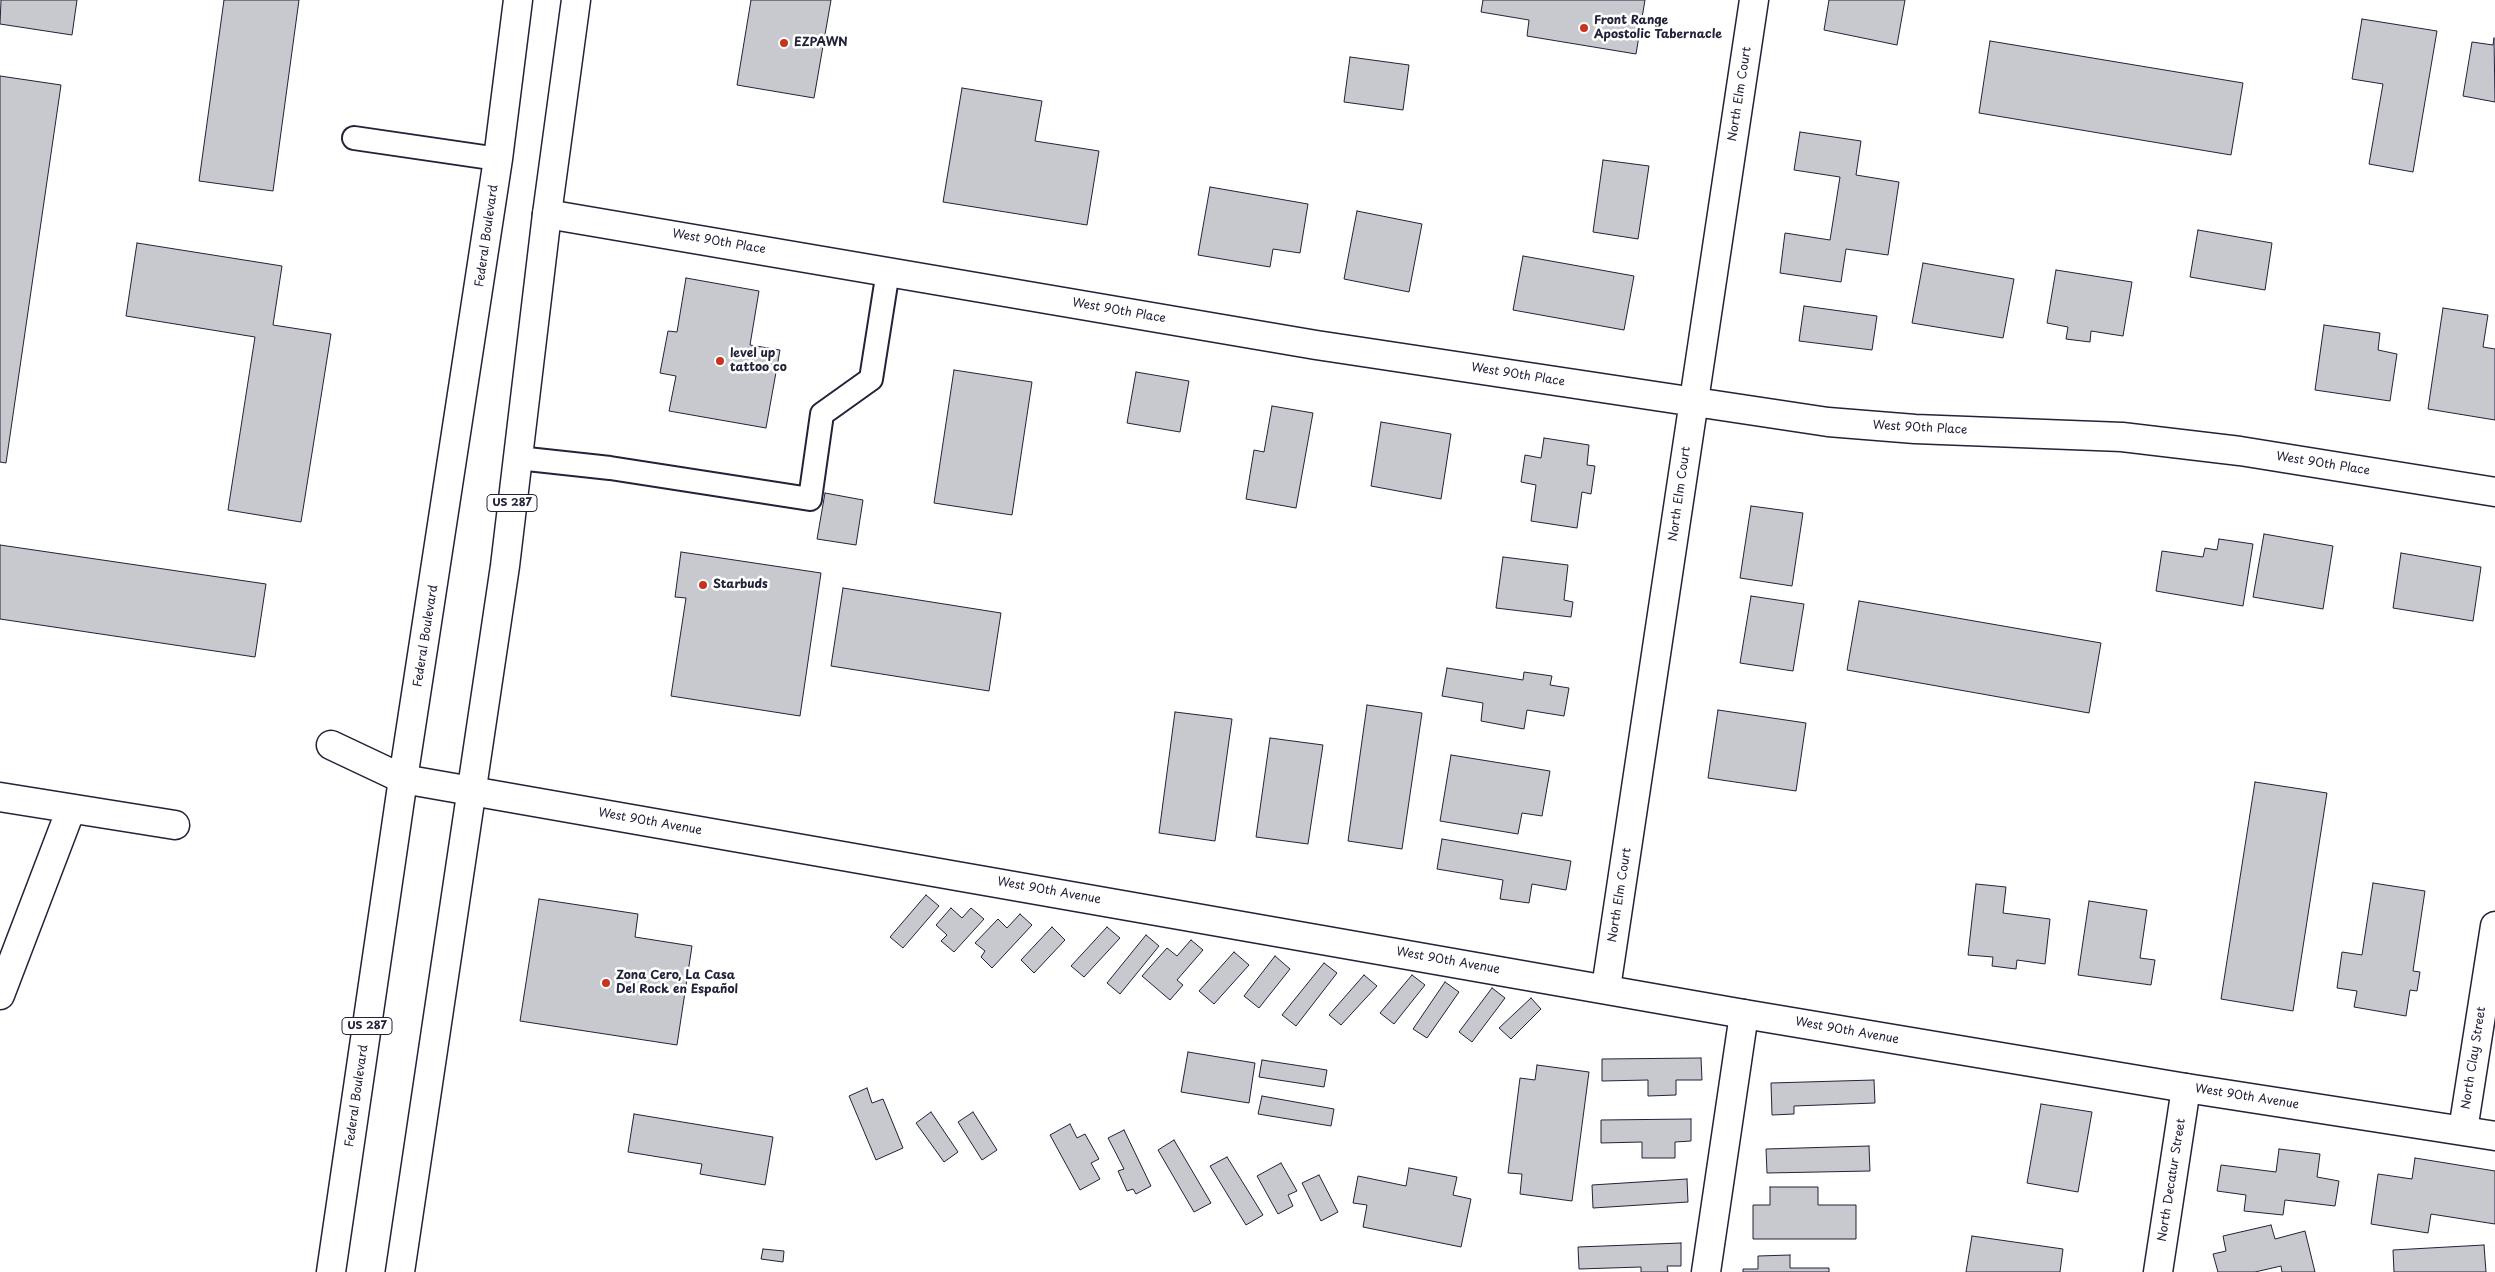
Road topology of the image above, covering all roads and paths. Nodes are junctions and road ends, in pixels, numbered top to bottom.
1 (518, 0) edge
2 (576, 0) edge
3 (1754, 0) edge
4 (354, 138) dead end
5 (498, 158) junction
6 (547, 214) junction
7 (888, 271) junction
8 (1694, 402) junction
9 (518, 458) junction
10 (2495, 492) edge
11 (331, 745) dead end
12 (403, 780) junction
13 (472, 791) junction
14 (0, 797) edge
15 (71, 809) junction
16 (175, 825) dead end
17 (2495, 926) edge
18 (1606, 988) junction
19 (0, 995) edge
20 (1744, 1014) junction
21 (2186, 1088) junction
22 (2463, 1130) junction
23 (2495, 1136) edge
24 (331, 1272) edge
25 (400, 1272) edge
26 (1706, 1272) edge
27 (2158, 1272) edge

1 - 5 street, Federal Boulevard / US 287
2 - 6 street, US 287
3 - 8 street, North Elm Court
4 - 5 lane
5 - 12 street, Federal Boulevard / US 287
6 - 7 street, West 90th Place
6 - 9 street, US 287
7 - 8 street, West 90th Place
7 - 9 lane
8 - 10 street, West 90th Place
8 - 18 street, North Elm Court
9 - 13 street, US 287
11 - 12 street, West 90th Avenue
12 - 13 street, West 90th Avenue
12 - 24 street, Federal Boulevard / US 287
13 - 18 street, West 90th Avenue
13 - 25 street, US 287
14 - 15 street
15 - 16 street
15 - 19 street
17 - 22 street, North Clay Street
18 - 20 street, West 90th Avenue
20 - 21 street, West 90th Avenue
20 - 26 street
21 - 22 street, West 90th Avenue
21 - 27 street, North Decatur Street
22 - 23 street, West 90th Avenue

